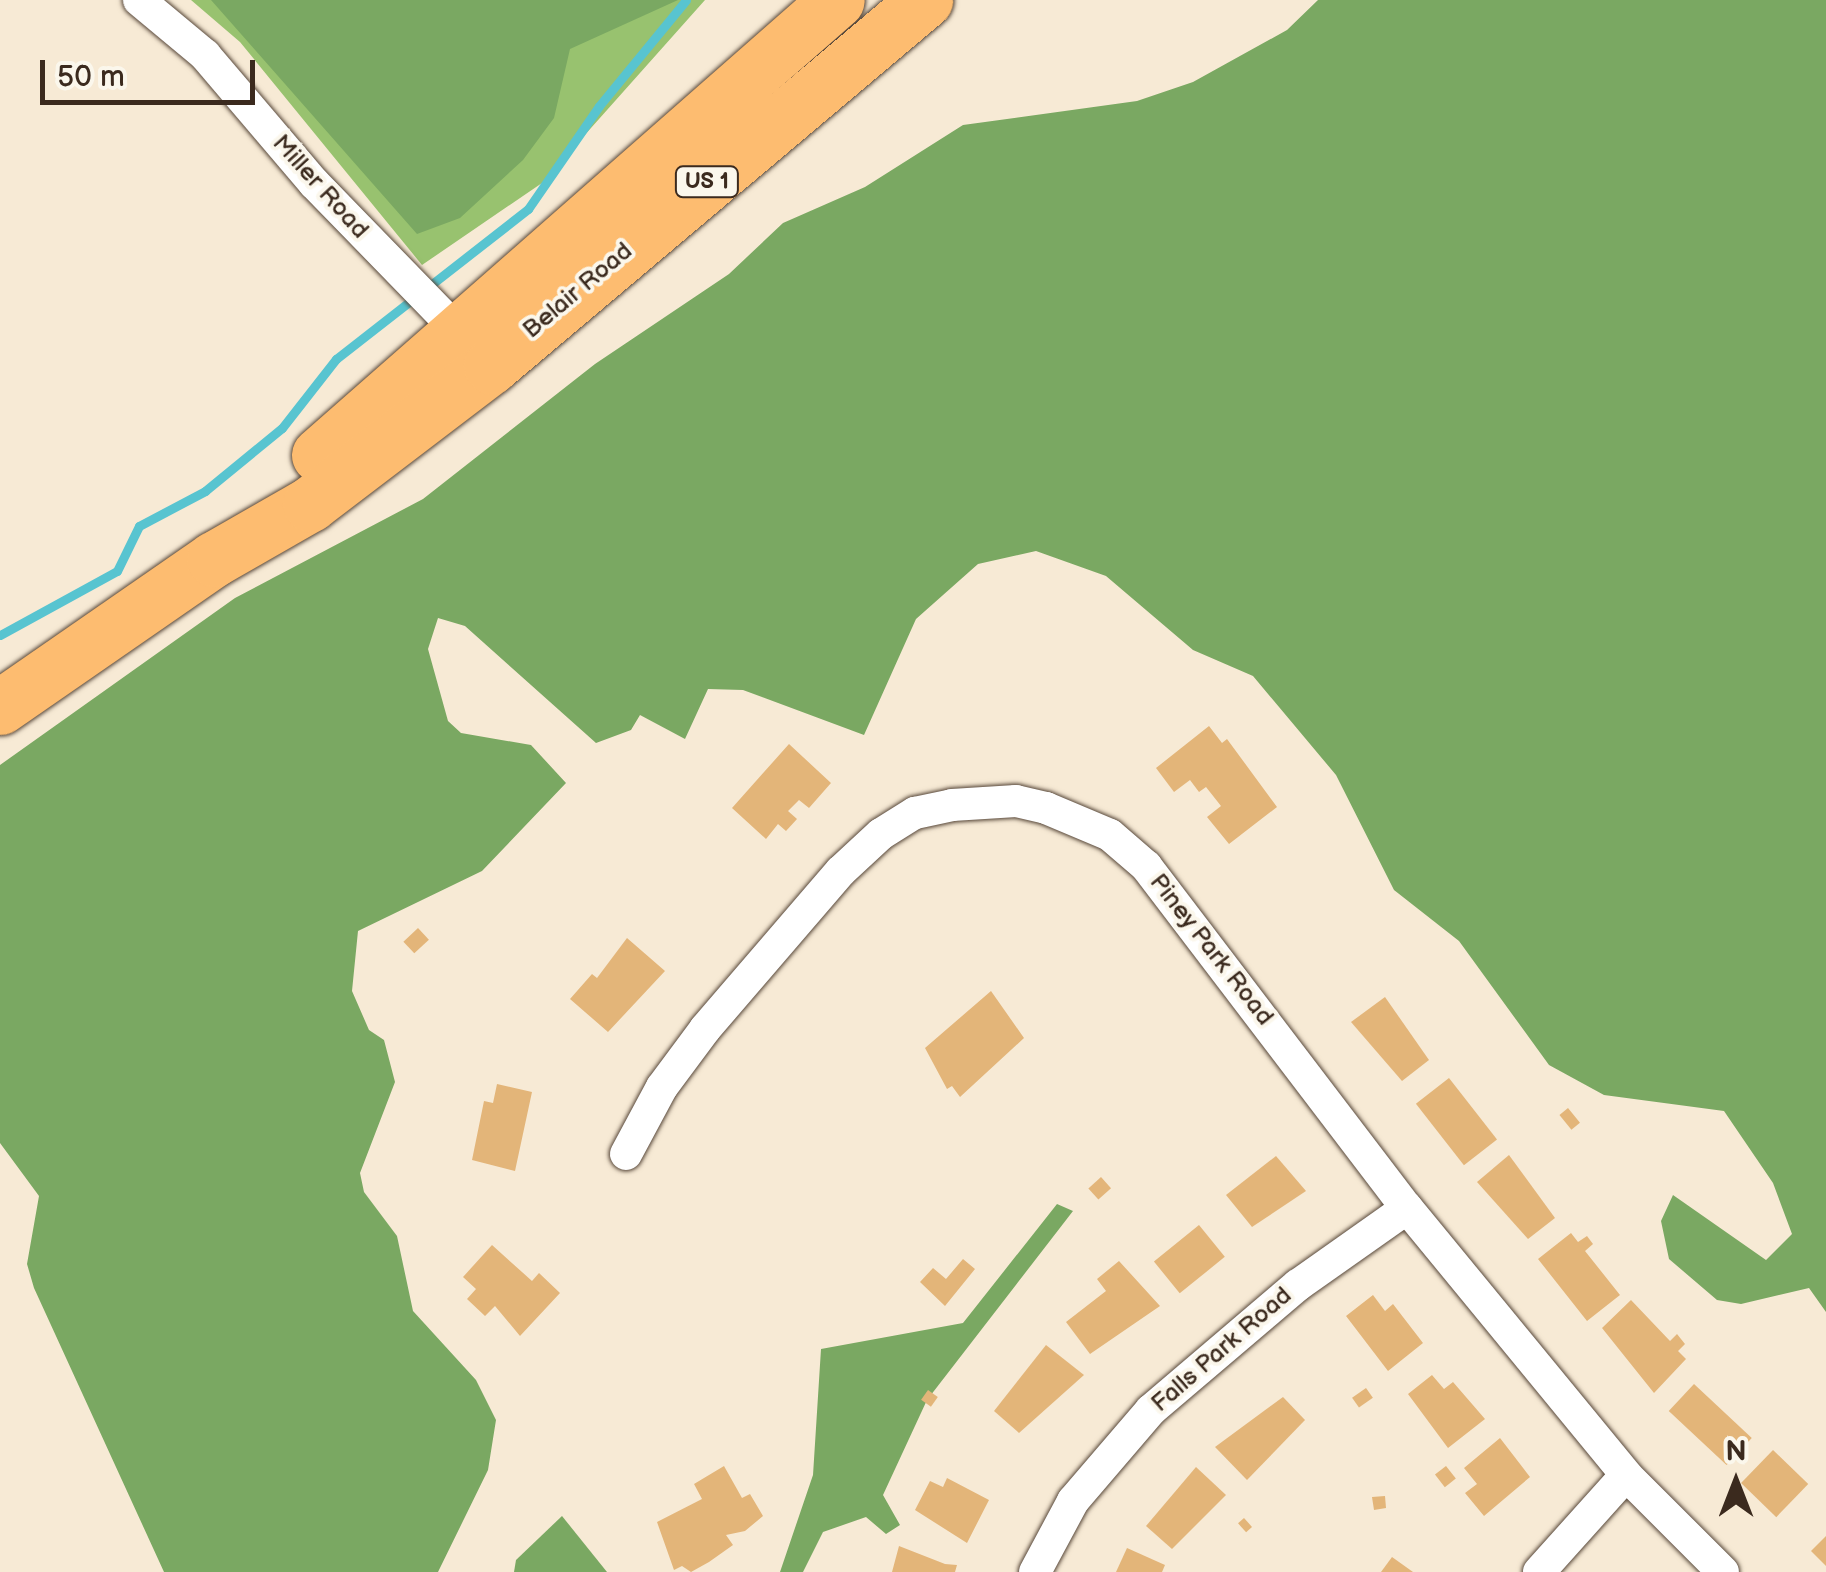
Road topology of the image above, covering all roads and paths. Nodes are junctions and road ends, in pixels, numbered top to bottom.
1 (139, 0) edge
2 (837, 0) edge
3 (925, 0) edge
4 (448, 321) junction
5 (0, 707) edge
6 (626, 1154) dead end
7 (1407, 1208) junction
8 (1626, 1476) junction
9 (1035, 1572) edge
10 (1539, 1572) edge
11 (1723, 1572) edge

1 - 4 street, Miller Road
2 - 4 highway, Belair Road / US 1
3 - 4 highway, Belair Road / US 1
4 - 5 highway, Belair Road / US 1
6 - 7 street, Piney Park Road
7 - 8 street, Piney Park Road
7 - 9 street, Falls Park Road
8 - 10 street
8 - 11 street, Piney Park Road

